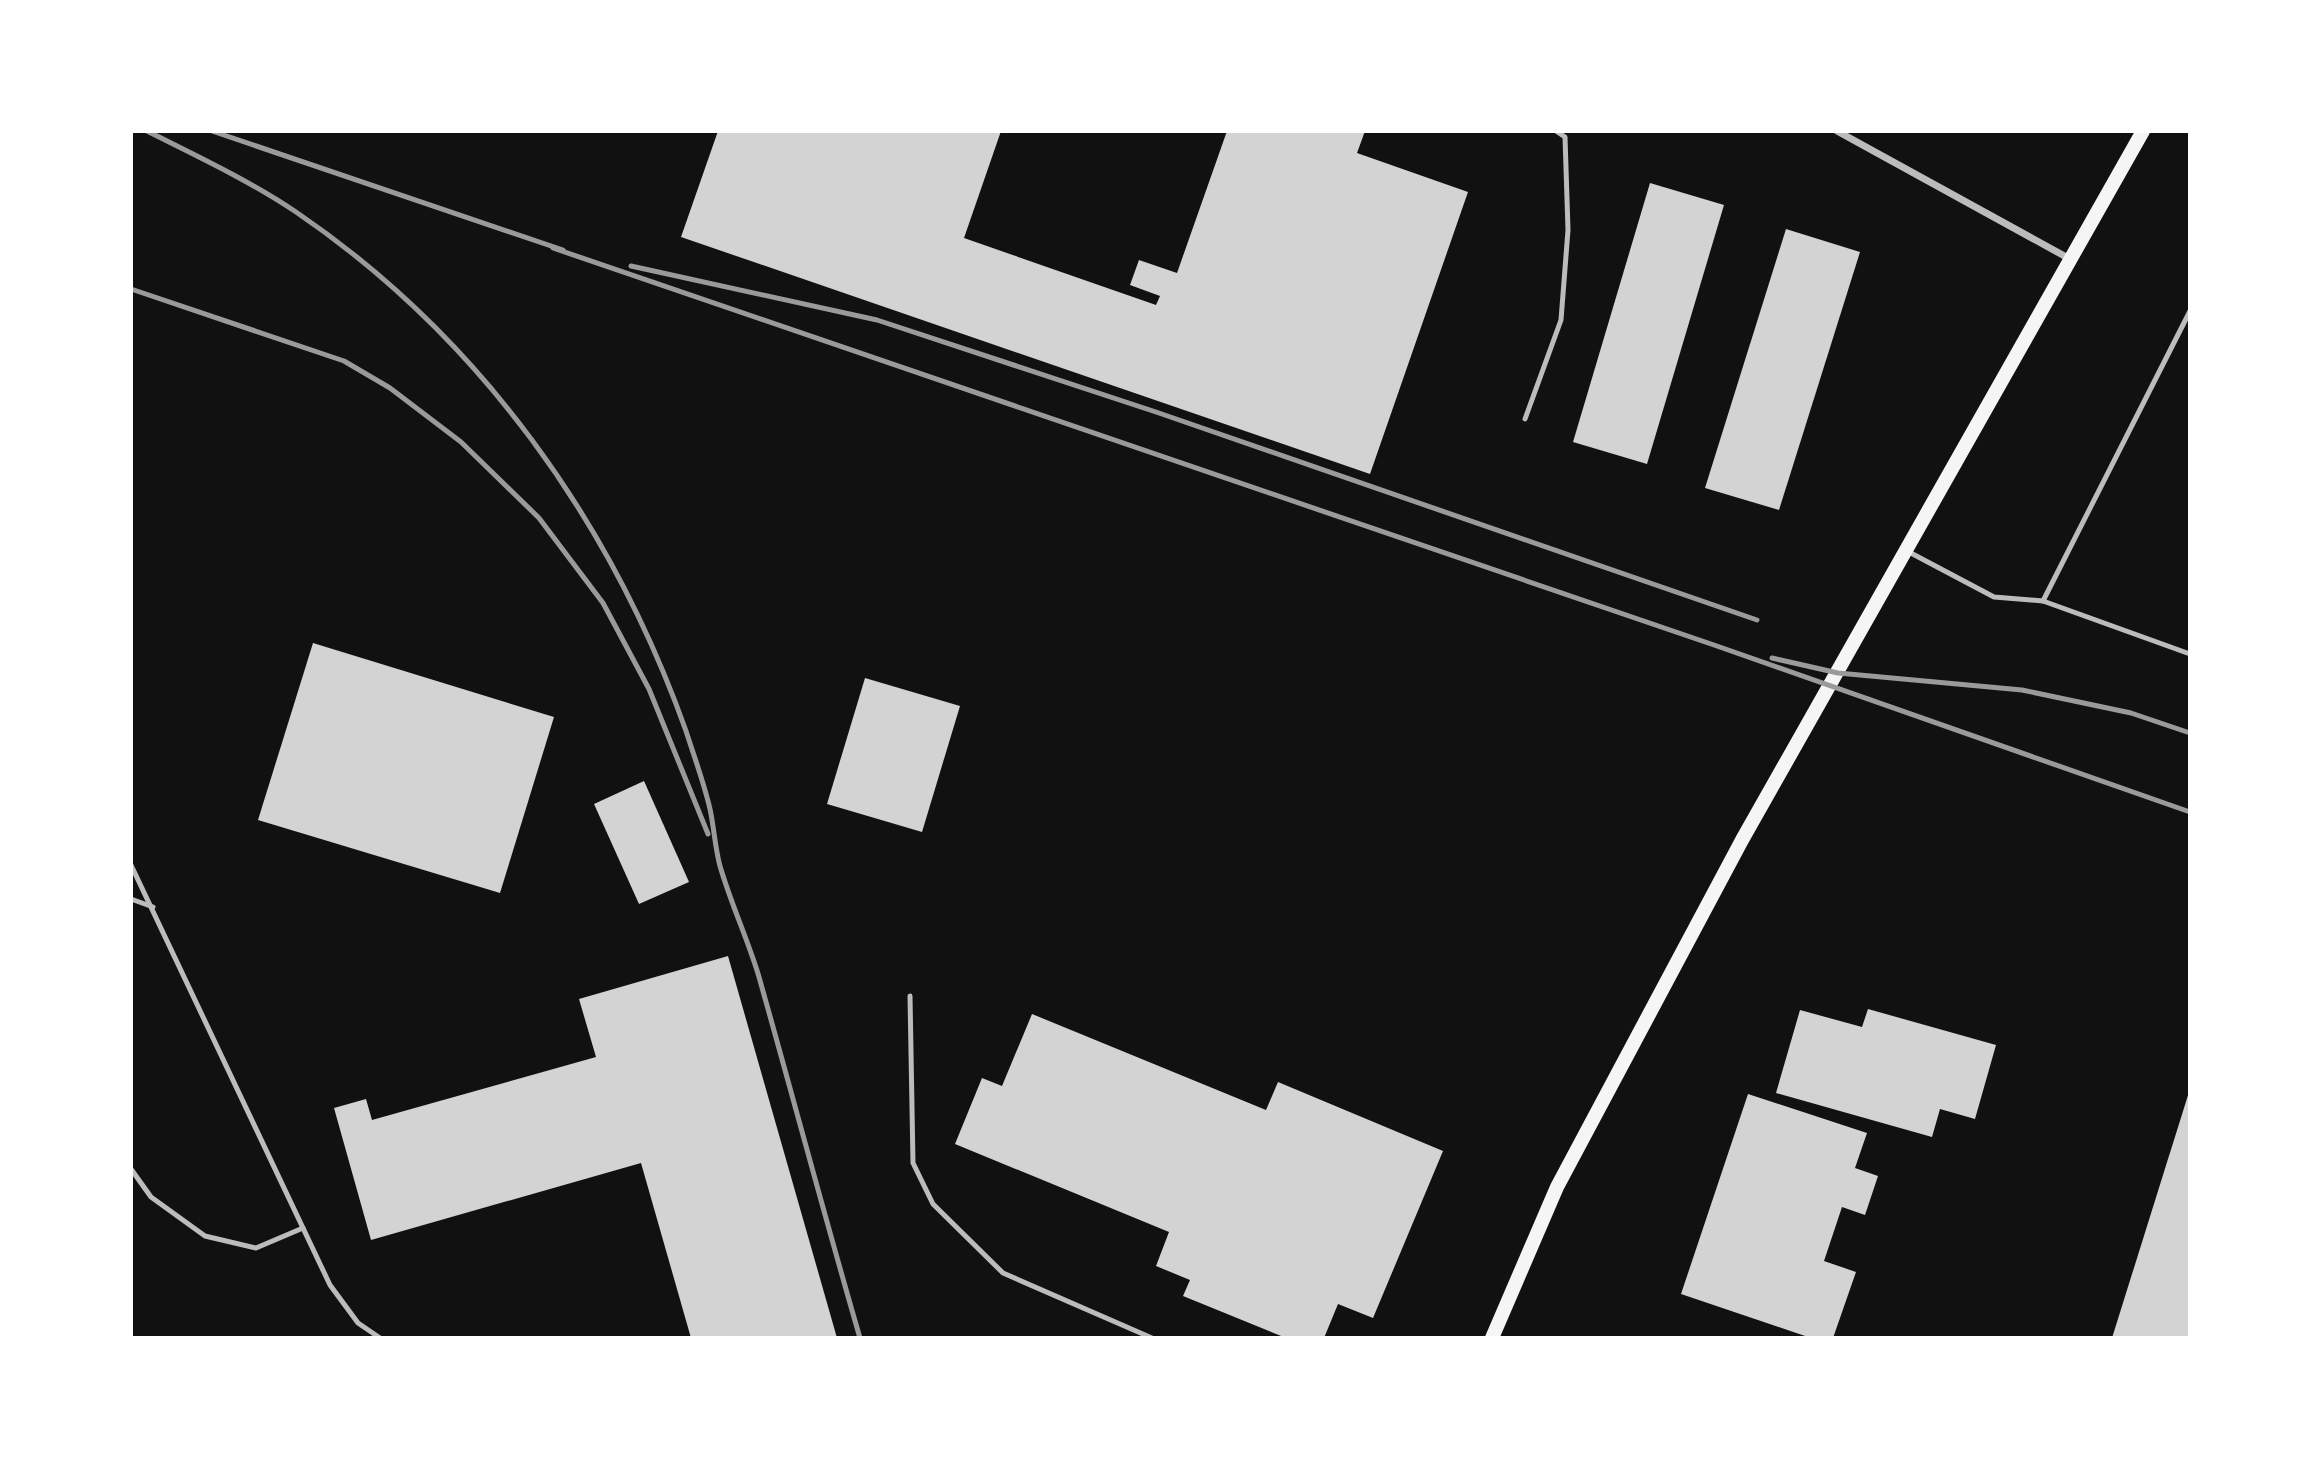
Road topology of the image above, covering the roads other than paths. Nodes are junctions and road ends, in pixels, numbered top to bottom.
1 (1556, 131) edge
2 (1837, 131) edge
3 (2143, 131) edge
4 (2070, 260) junction
5 (2190, 312) edge
6 (1525, 419) dead end
7 (1907, 551) junction
8 (2043, 601) junction
9 (2190, 654) edge
10 (131, 866) edge
11 (131, 899) edge
12 (153, 907) junction
13 (909, 996) dead end
14 (131, 1169) edge
15 (303, 1228) junction
16 (380, 1338) edge
17 (1152, 1338) edge
18 (1492, 1338) edge

1 - 6 lane
2 - 4 street
3 - 4 main road
4 - 7 main road
5 - 8 lane
7 - 8 lane
7 - 18 main road
8 - 9 lane
10 - 12 lane
11 - 12 lane
12 - 15 lane
13 - 17 lane
14 - 15 lane
15 - 16 lane

